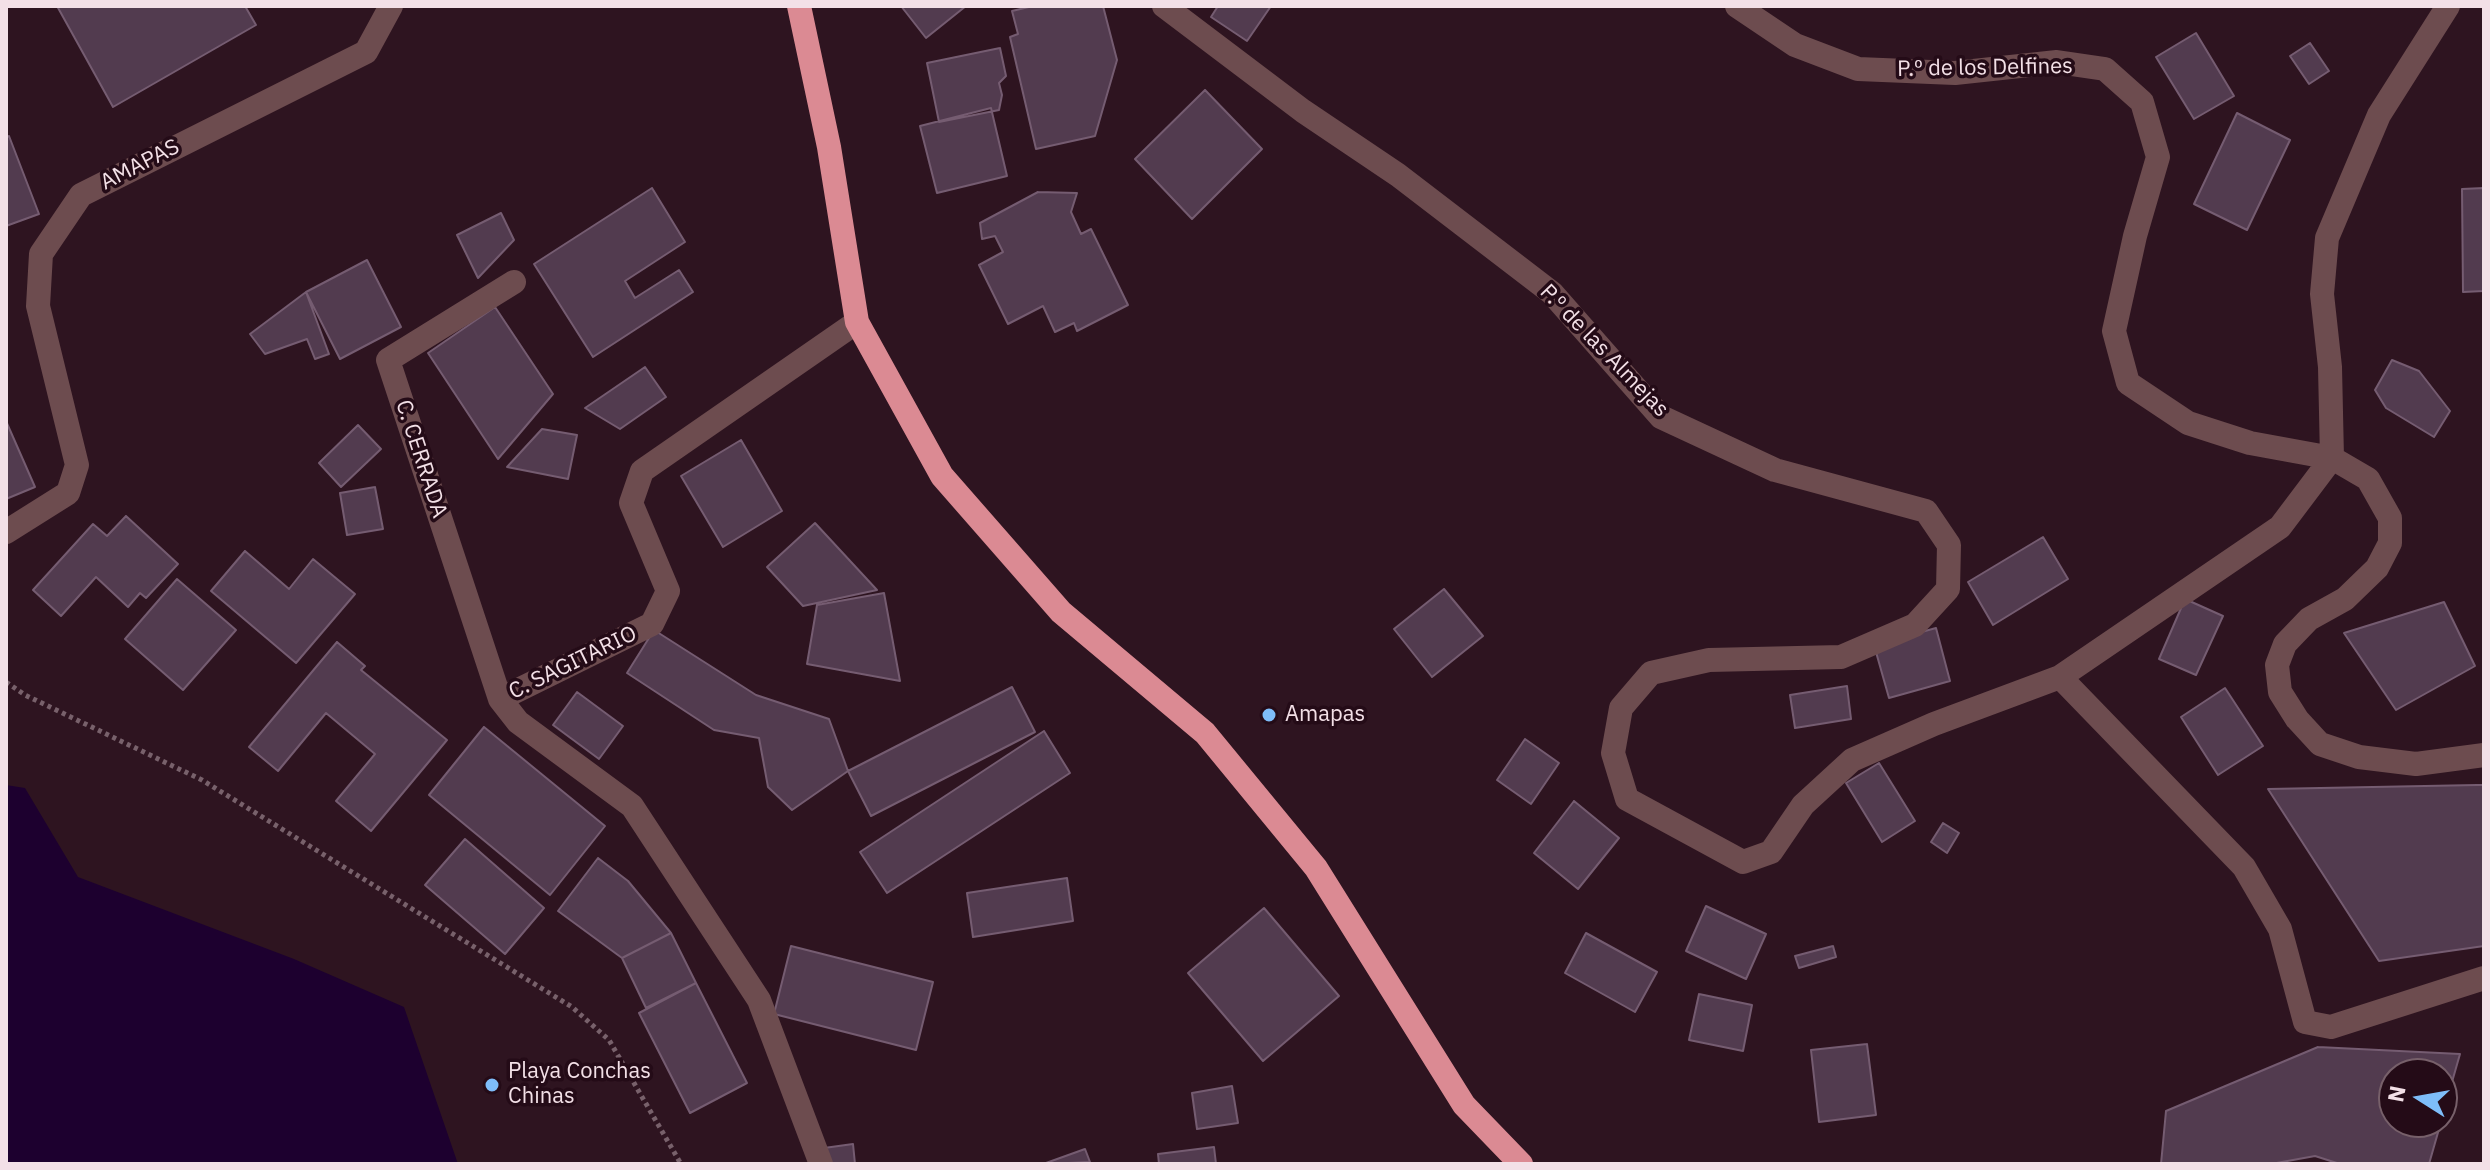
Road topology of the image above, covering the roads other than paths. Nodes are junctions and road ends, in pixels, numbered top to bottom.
1 (391, 6) edge
2 (799, 6) edge
3 (1164, 6) edge
4 (1737, 6) edge
5 (2448, 6) edge
6 (514, 282) dead end
7 (857, 322) junction
8 (2332, 458) junction
9 (6, 532) edge
10 (2060, 677) junction
11 (500, 699) junction
12 (2484, 755) edge
13 (2484, 978) edge
14 (821, 1164) edge
15 (1521, 1164) edge

1 - 9 street, AMAPAS
2 - 7 highway
3 - 10 street, P.º de las Almejas
4 - 8 street, P.º de los Delfines
5 - 8 street
6 - 11 street, C. CERRADA
7 - 11 street, C. SAGITARIO
7 - 15 highway
8 - 10 street
8 - 12 street, P.º de los Delfines
10 - 13 street
11 - 14 street, C. SAGITARIO

